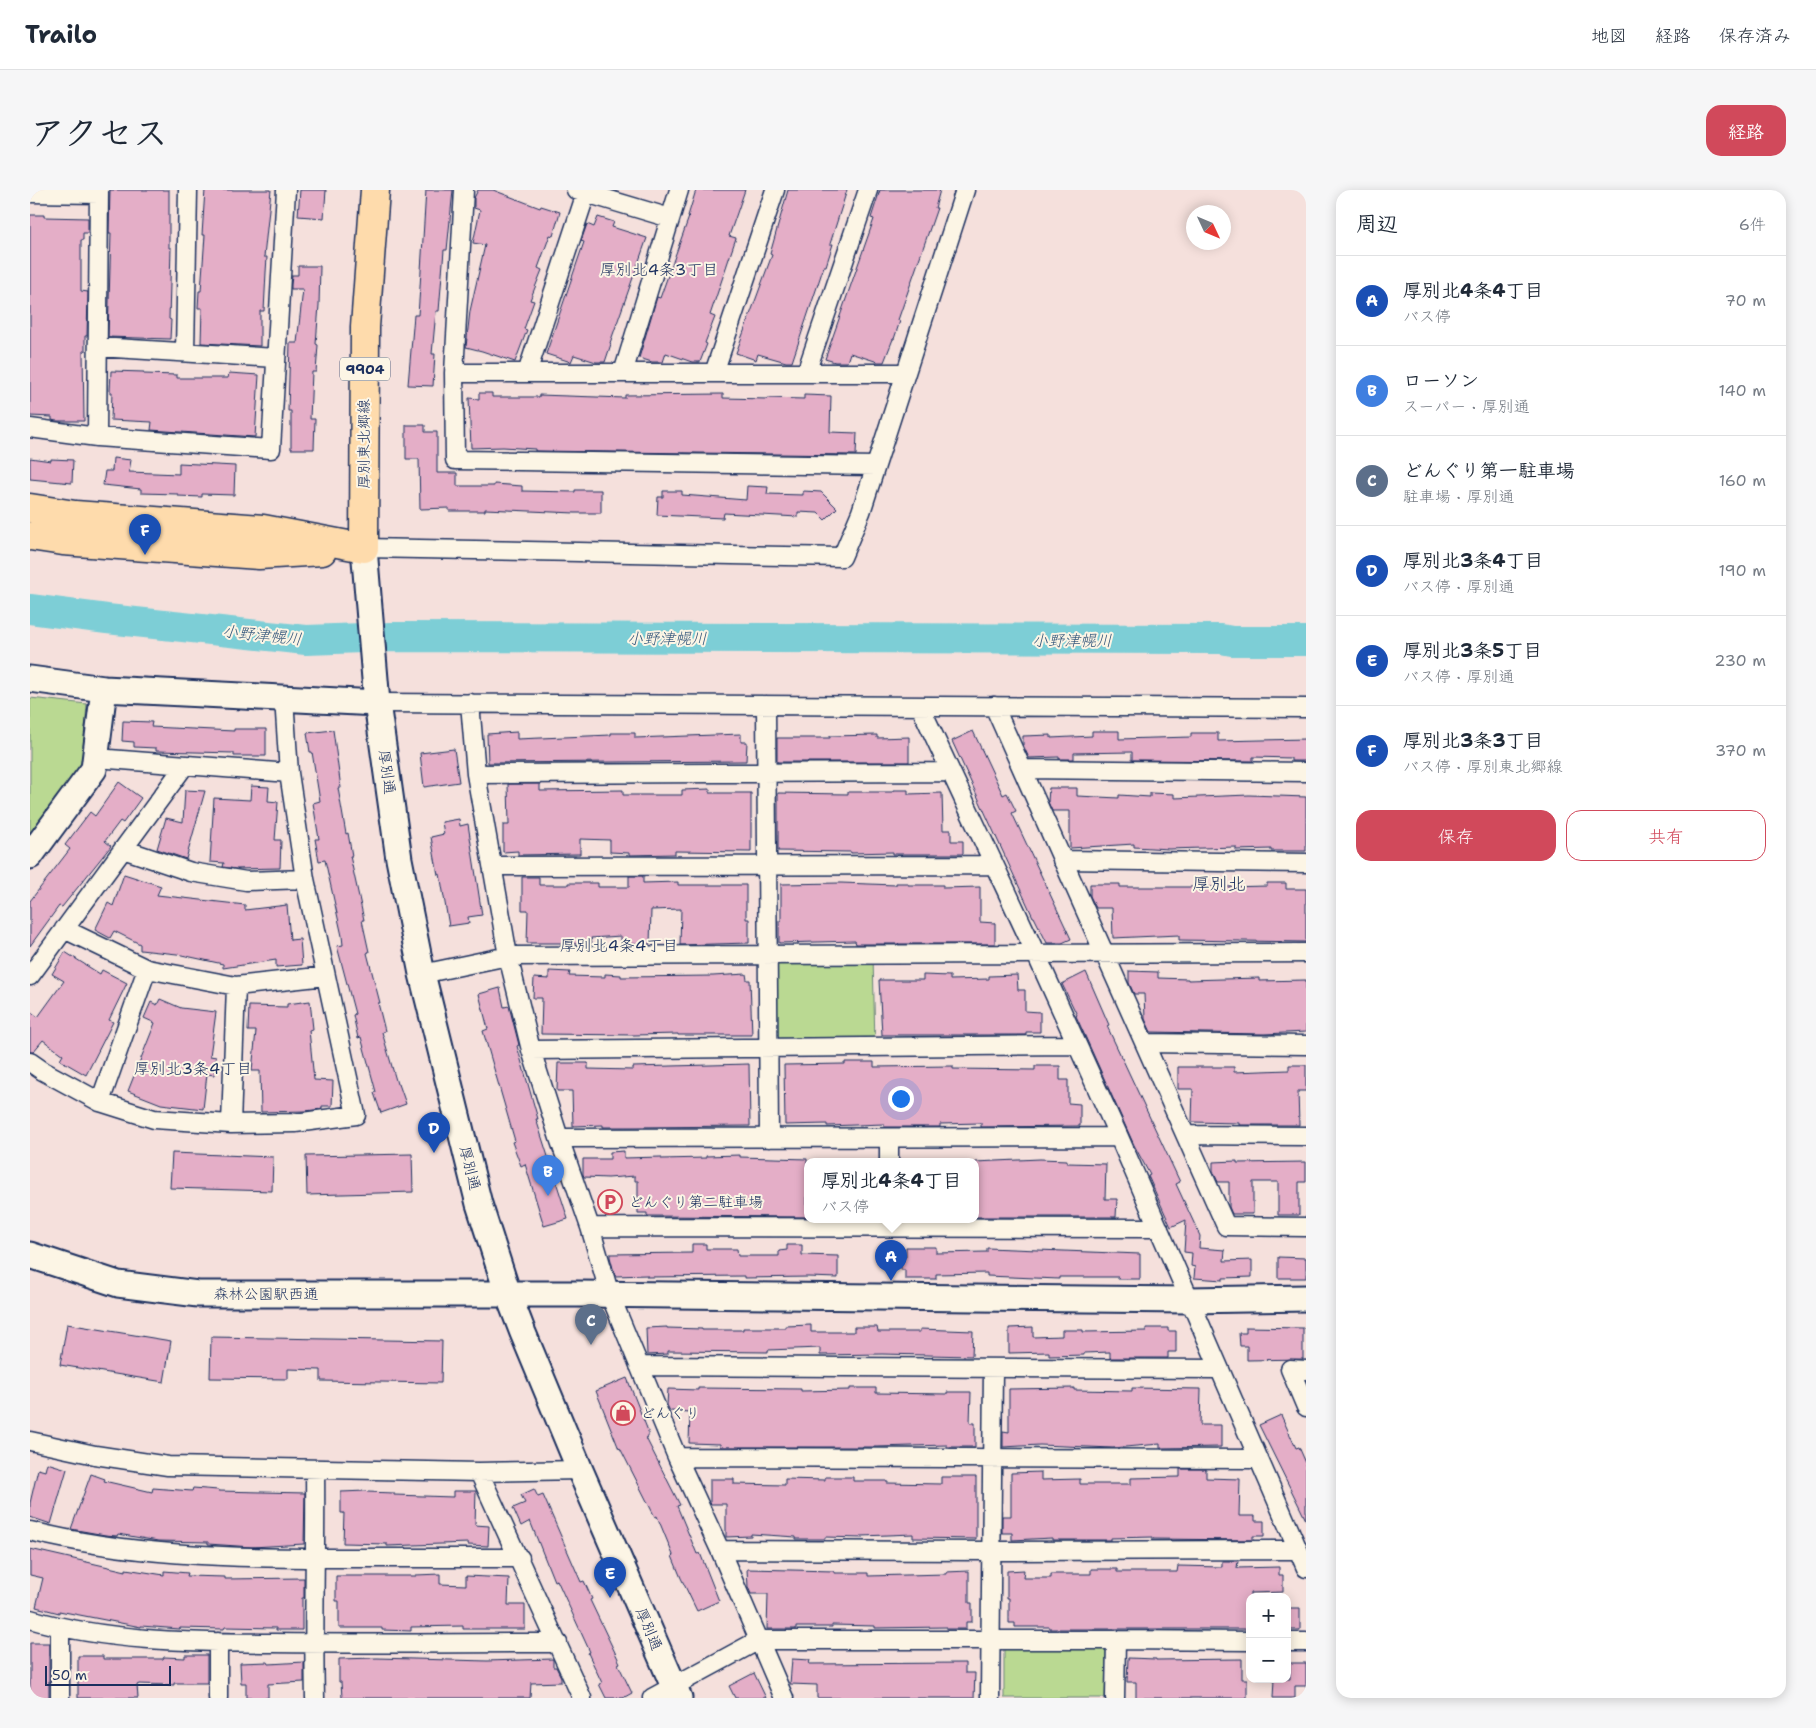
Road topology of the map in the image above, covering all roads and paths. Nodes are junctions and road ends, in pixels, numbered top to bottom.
1 (188, 190) edge
2 (286, 190) edge
3 (375, 190) edge
4 (464, 190) edge
5 (679, 190) edge
6 (775, 190) edge
7 (868, 190) edge
8 (965, 190) edge
9 (99, 192) edge
10 (581, 192) edge
11 (30, 193) edge
12 (670, 218) junction
13 (98, 346) junction
14 (184, 352) junction
15 (276, 358) junction
16 (454, 373) junction
17 (527, 373) junction
18 (623, 373) junction
19 (714, 373) junction
20 (806, 373) junction
21 (906, 373) junction
22 (30, 428) edge
23 (97, 437) junction
24 (876, 466) junction
25 (30, 508) edge
26 (30, 536) edge
27 (364, 548) junction
28 (30, 679) edge
29 (104, 689) junction
30 (284, 698) junction
31 (377, 703) junction
32 (470, 703) junction
33 (766, 705) junction
34 (920, 706) junction
35 (994, 706) junction
36 (1306, 708) edge
37 (96, 758) junction
38 (185, 765) junction
39 (1022, 769) junction
40 (951, 772) junction
41 (1306, 772) edge
42 (289, 773) junction
43 (767, 773) junction
44 (476, 774) junction
45 (123, 849) junction
46 (30, 856) edge
47 (1062, 860) junction
48 (1306, 862) edge
49 (994, 865) junction
50 (492, 866) junction
51 (767, 866) junction
52 (305, 879) junction
53 (64, 929) junction
54 (1036, 954) junction
55 (1105, 954) junction
56 (1306, 954) edge
57 (768, 955) junction
58 (508, 956) junction
59 (147, 969) junction
60 (422, 974) junction
61 (30, 976) edge
62 (326, 976) junction
63 (236, 986) junction
64 (1145, 1043) junction
65 (1077, 1044) junction
66 (1306, 1045) edge
67 (768, 1048) junction
68 (531, 1050) junction
69 (30, 1062) edge
70 (100, 1102) junction
71 (231, 1124) junction
72 (1186, 1136) junction
73 (1306, 1136) edge
74 (1119, 1137) junction
75 (559, 1138) junction
76 (769, 1138) junction
77 (889, 1138) junction
78 (889, 1158) edge
79 (890, 1224) edge
80 (590, 1227) junction
81 (1306, 1227) edge
82 (1159, 1228) junction
83 (30, 1256) edge
84 (508, 1294) junction
85 (610, 1295) junction
86 (1306, 1298) edge
87 (1189, 1300) junction
88 (639, 1366) junction
89 (993, 1368) junction
90 (1218, 1368) junction
91 (1306, 1370) edge
92 (1306, 1407) edge
93 (30, 1442) edge
94 (677, 1458) junction
95 (1259, 1458) junction
96 (991, 1459) junction
97 (315, 1469) junction
98 (580, 1470) junction
99 (480, 1472) junction
100 (30, 1531) edge
101 (720, 1550) junction
102 (1298, 1550) junction
103 (991, 1552) junction
104 (316, 1558) junction
105 (520, 1558) junction
106 (1306, 1568) edge
107 (30, 1619) edge
108 (60, 1628) junction
109 (759, 1640) junction
110 (1116, 1640) junction
111 (992, 1641) junction
112 (1246, 1641) edge
113 (218, 1642) junction
114 (1291, 1642) edge
115 (1306, 1642) edge
116 (314, 1643) junction
117 (558, 1643) junction
118 (677, 1692) edge
119 (60, 1698) edge
120 (218, 1698) edge
121 (315, 1698) edge
122 (582, 1698) edge
123 (652, 1698) edge
124 (784, 1698) edge
125 (990, 1698) edge
126 (1115, 1698) edge

1 - 14 street
2 - 15 street
3 - 27 main road, 厚別東北郷線 / 9904
4 - 16 street
5 - 12 street
6 - 19 street
7 - 20 street
8 - 21 street
9 - 11 street
9 - 13 street
10 - 12 street
10 - 17 street
12 - 18 street
13 - 14 street
13 - 23 street
14 - 15 street
15 - 23 street
16 - 17 street
16 - 24 street
17 - 18 street
18 - 19 street
19 - 20 street
20 - 21 street
21 - 24 street
22 - 23 street
24 - 27 street
25 - 27 main road
26 - 27 main road
27 - 31 street, 厚別通
28 - 29 street
29 - 30 street
29 - 37 street
30 - 31 street
30 - 42 street
31 - 32 street
31 - 60 street, 厚別通
32 - 33 street
32 - 44 street
33 - 34 street
33 - 43 street
34 - 35 street
34 - 40 street
35 - 36 street
35 - 39 street
37 - 38 street
37 - 46 street
38 - 42 street
38 - 45 street
39 - 41 street
39 - 47 street
40 - 43 street
40 - 49 street
42 - 52 street
43 - 44 street
43 - 51 street
44 - 50 street
45 - 52 street
45 - 53 street
47 - 48 street
47 - 55 street
49 - 51 street
49 - 54 street
50 - 51 street
50 - 58 street
51 - 57 street
52 - 62 street
53 - 59 street
53 - 61 street
54 - 55 street
54 - 57 street
54 - 65 street
55 - 56 street
55 - 64 street
57 - 58 street
57 - 67 street
58 - 60 street
58 - 68 street
59 - 63 street
59 - 70 street
60 - 84 street, 厚別通
62 - 63 street
62 - 71 street
63 - 71 street
64 - 66 street
64 - 72 street
65 - 67 street
65 - 74 street
67 - 68 street
67 - 76 street
68 - 75 street
69 - 70 street
70 - 71 street
72 - 73 street
72 - 81 street
74 - 77 street
74 - 82 street
75 - 76 street
75 - 80 street
76 - 77 street
77 - 78 street
79 - 80 street
79 - 82 street
80 - 85 street
82 - 87 street
83 - 84 street, 森林公園駅西通
84 - 85 street, 森林公園駅西通
84 - 98 street, 厚別通
85 - 87 street, 森林公園駅西通
85 - 88 street
86 - 87 street, 森林公園駅西通
87 - 90 street
88 - 89 street
88 - 94 street
89 - 90 street
89 - 96 street
90 - 95 street
91 - 92 street
93 - 97 street
94 - 96 street
94 - 101 street
95 - 96 street
95 - 102 street
96 - 103 street
97 - 99 street
97 - 104 street
98 - 99 street
98 - 118 street, 厚別通
99 - 105 street
100 - 104 street
101 - 103 street
101 - 109 street
102 - 103 street
102 - 106 street
103 - 111 street
104 - 105 street
104 - 116 street
105 - 117 street
107 - 108 street
108 - 113 street
108 - 119 street
109 - 111 street
109 - 118 street
109 - 124 street
110 - 111 street
110 - 112 street
110 - 126 street
111 - 125 street
113 - 116 street
113 - 120 street
114 - 115 street
116 - 117 street
116 - 121 street
117 - 122 street
118 - 123 street

